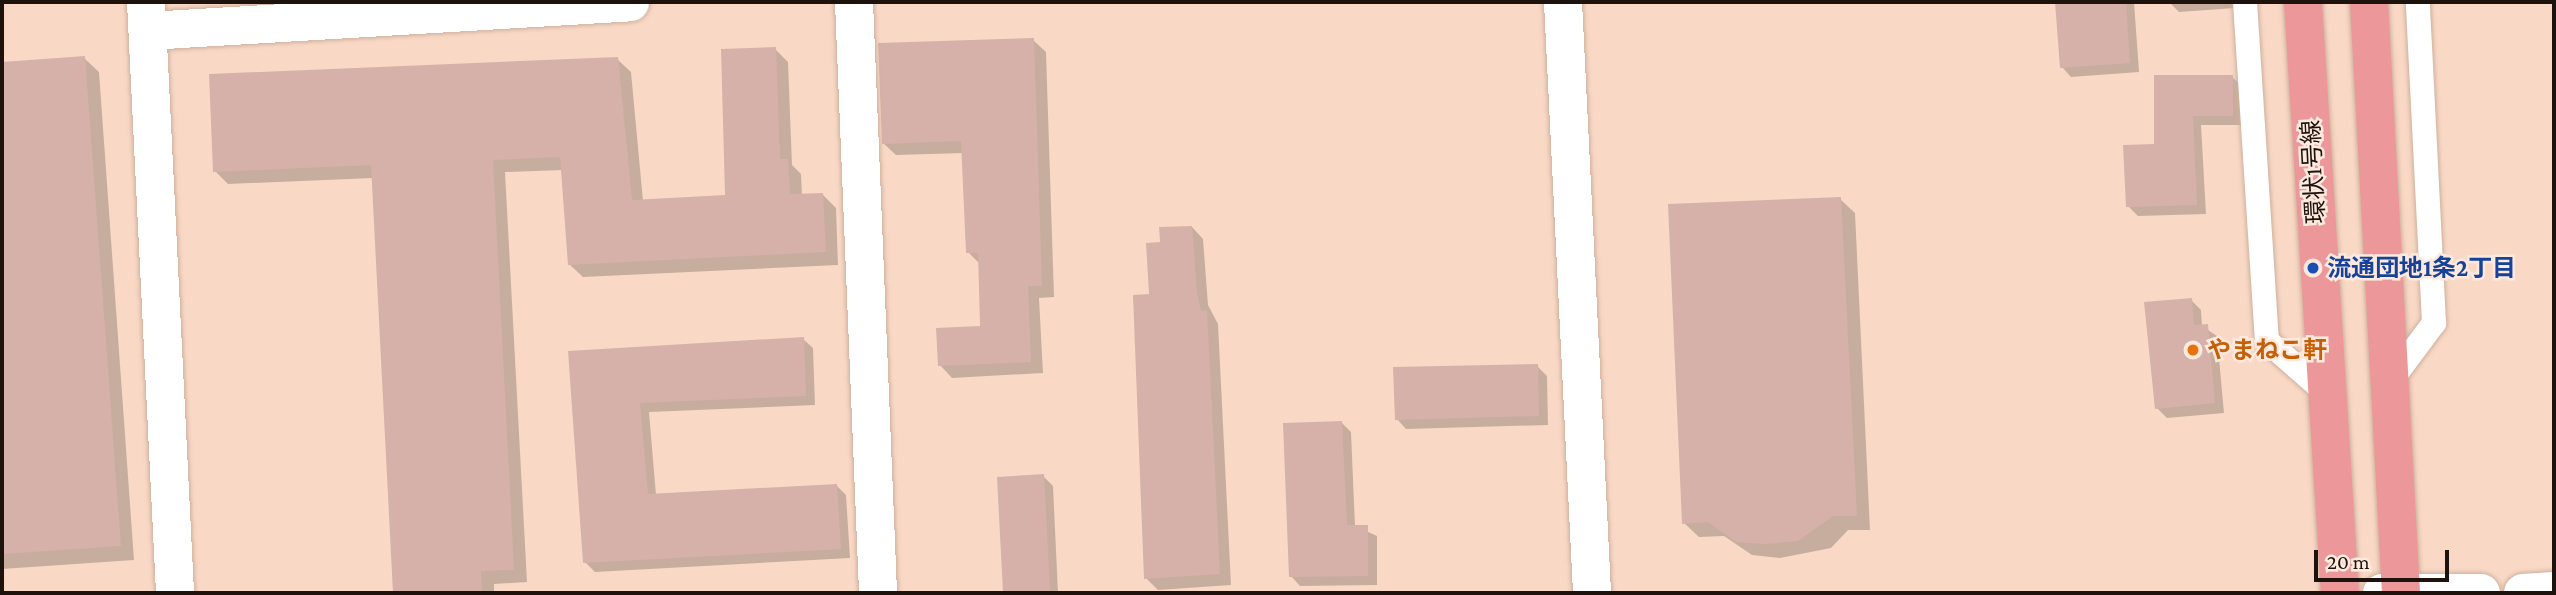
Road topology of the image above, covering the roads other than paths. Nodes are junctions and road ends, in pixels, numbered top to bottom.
1 (631, 2) edge
2 (854, 2) edge
3 (1563, 2) edge
4 (2245, 2) edge
5 (2303, 2) edge
6 (2369, 2) edge
7 (2418, 2) edge
8 (147, 16) edge
9 (2390, 382) junction
10 (2325, 392) junction
11 (2554, 591) edge
12 (175, 593) edge
13 (878, 593) edge
14 (1592, 593) edge
15 (2340, 593) edge
16 (2394, 593) edge
17 (2481, 593) edge
18 (2523, 593) edge

1 - 8 street
2 - 13 street
3 - 14 street
4 - 10 lane
5 - 10 main road, 環状1号線
6 - 9 main road
7 - 9 lane
8 - 12 street
9 - 16 main road
10 - 15 main road, 環状1号線
11 - 18 street
16 - 17 street

